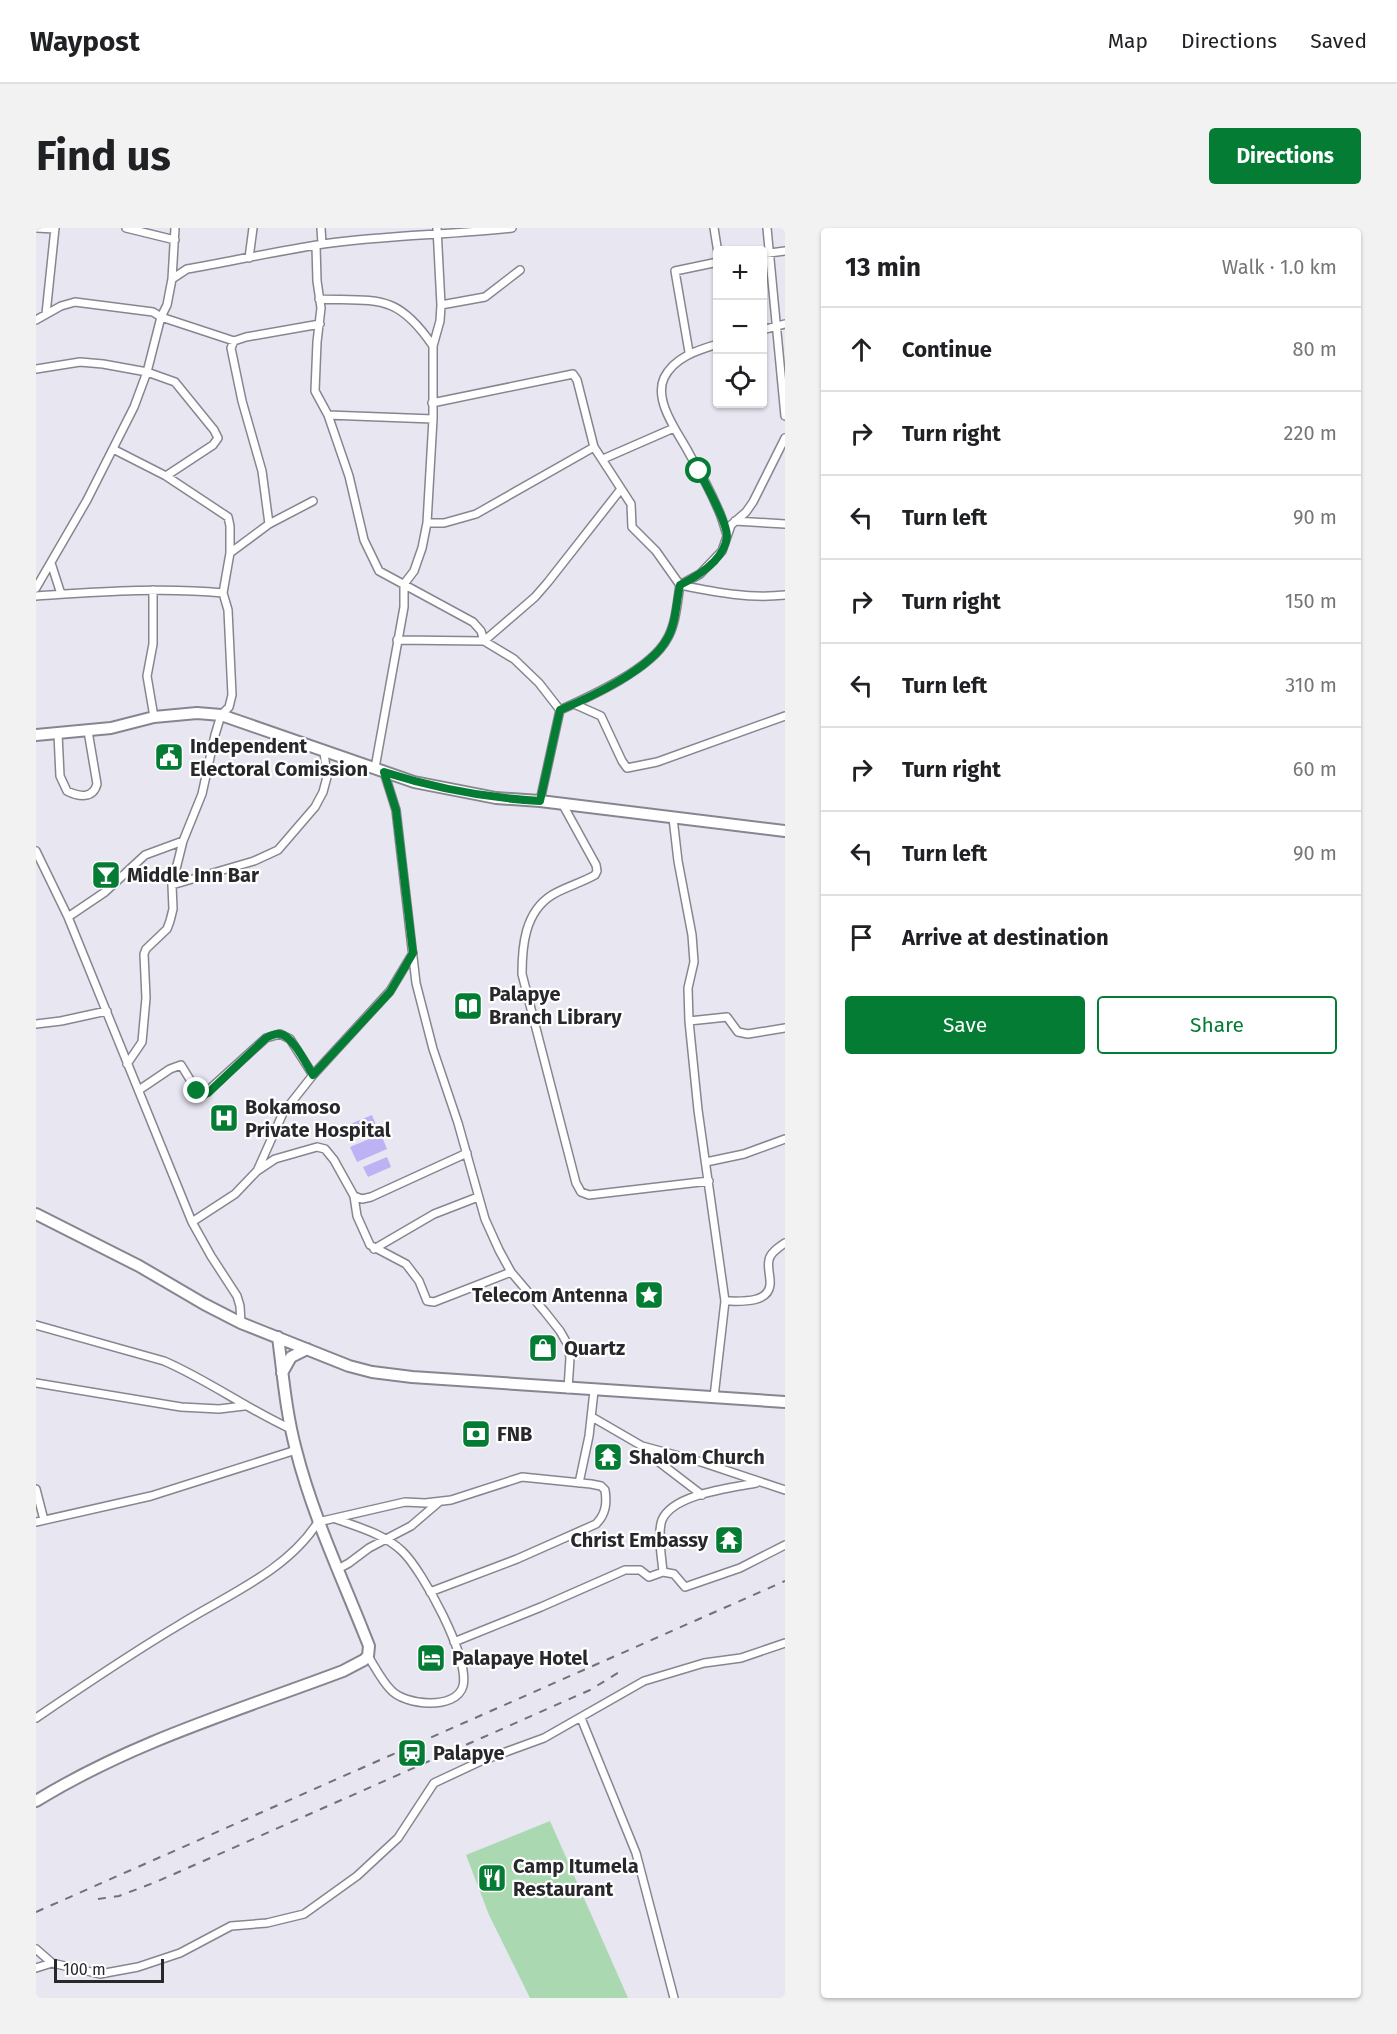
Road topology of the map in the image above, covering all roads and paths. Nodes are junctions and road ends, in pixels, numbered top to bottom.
1 (36, 228) edge
2 (55, 228) edge
3 (126, 228) edge
4 (175, 228) edge
5 (253, 228) edge
6 (321, 228) edge
7 (512, 228) edge
8 (714, 228) edge
9 (767, 228) edge
10 (437, 231) edge
11 (464, 231) edge
12 (175, 240) junction
13 (319, 245) junction
14 (716, 246) edge
15 (766, 246) edge
16 (785, 251) edge
17 (767, 254) edge
18 (249, 258) junction
19 (767, 261) edge
20 (713, 263) edge
21 (520, 270) dead end
22 (172, 279) junction
23 (319, 299) junction
24 (441, 305) junction
25 (46, 314) junction
26 (161, 317) junction
27 (36, 320) edge
28 (321, 324) junction
29 (785, 324) edge
30 (776, 326) junction
31 (767, 329) edge
32 (234, 341) junction
33 (713, 345) edge
34 (433, 346) junction
35 (690, 352) junction
36 (36, 369) edge
37 (147, 372) junction
38 (432, 403) junction
39 (785, 413) edge
40 (328, 415) junction
41 (433, 419) junction
42 (674, 428) junction
43 (785, 438) edge
44 (594, 447) junction
45 (112, 449) junction
46 (603, 459) junction
47 (166, 476) junction
48 (621, 489) junction
49 (313, 501) dead end
50 (735, 521) junction
51 (269, 524) junction
52 (427, 524) junction
53 (785, 524) edge
54 (727, 535) junction
55 (230, 553) junction
56 (51, 563) junction
57 (405, 584) junction
58 (680, 585) junction
59 (36, 588) edge
60 (153, 591) junction
61 (223, 593) junction
62 (61, 594) junction
63 (36, 596) edge
64 (785, 596) edge
65 (397, 640) junction
66 (484, 640) junction
67 (574, 704) junction
68 (560, 710) junction
69 (221, 715) junction
70 (785, 716) edge
71 (154, 717) junction
72 (88, 731) junction
73 (58, 734) junction
74 (36, 735) edge
75 (324, 752) junction
76 (379, 770) junction
77 (540, 801) junction
78 (562, 806) junction
79 (673, 818) junction
80 (785, 831) edge
81 (183, 841) junction
82 (36, 853) edge
83 (172, 885) junction
84 (68, 917) junction
85 (413, 953) junction
86 (107, 1011) junction
87 (689, 1021) junction
88 (36, 1024) edge
89 (785, 1028) edge
90 (127, 1064) junction
91 (313, 1075) junction
92 (139, 1090) junction
93 (785, 1139) edge
94 (467, 1153) junction
95 (706, 1162) junction
96 (257, 1171) junction
97 (709, 1181) junction
98 (354, 1196) junction
99 (478, 1197) junction
100 (36, 1214) edge
101 (192, 1222) junction
102 (785, 1243) edge
103 (375, 1249) junction
104 (511, 1272) junction
105 (725, 1301) junction
106 (241, 1323) junction
107 (36, 1325) edge
108 (278, 1337) junction
109 (307, 1348) junction
110 (282, 1373) junction
111 (36, 1383) edge
112 (568, 1389) junction
113 (594, 1391) junction
114 (714, 1397) junction
115 (785, 1402) edge
116 (244, 1406) junction
117 (591, 1417) junction
118 (291, 1429) junction
119 (642, 1446) junction
120 (296, 1450) junction
121 (579, 1482) junction
122 (758, 1482) junction
123 (36, 1490) edge
124 (785, 1490) edge
125 (702, 1495) junction
126 (439, 1502) junction
127 (334, 1519) junction
128 (40, 1521) edge
129 (318, 1522) junction
130 (386, 1540) junction
131 (785, 1545) edge
132 (338, 1569) junction
133 (663, 1572) junction
134 (430, 1592) junction
135 (454, 1642) junction
136 (785, 1643) edge
137 (368, 1656) junction
138 (36, 1718) edge
139 (581, 1718) junction
140 (36, 1801) edge
141 (36, 1949) edge
142 (52, 1963) junction
143 (36, 1968) edge
144 (674, 1998) edge

1 - 2 street
2 - 25 street
3 - 12 street
4 - 12 street
5 - 18 street
6 - 13 street
7 - 11 street
8 - 14 street
9 - 15 street
10 - 11 street
10 - 13 street
10 - 24 street
12 - 22 street
13 - 18 street
13 - 23 street
16 - 17 street
18 - 22 street
19 - 30 street
20 - 35 street
21 - 24 street
22 - 26 street
23 - 28 street
23 - 34 street
24 - 34 street
25 - 26 street
25 - 27 street
26 - 32 street
26 - 37 street
28 - 32 street
28 - 40 street
29 - 30 street
30 - 31 street
30 - 39 street
32 - 51 street
33 - 35 street
34 - 38 street
35 - 42 street
36 - 37 street
37 - 45 street
37 - 47 street
38 - 41 street
38 - 44 street
40 - 41 street
40 - 57 street
41 - 52 street
42 - 46 street
42 - 54 street
43 - 50 street
44 - 46 street
44 - 52 street
45 - 47 street
45 - 56 street
46 - 48 street
47 - 55 street
48 - 58 street
48 - 66 street
49 - 51 street
50 - 53 street
50 - 54 street
51 - 55 street
52 - 57 street
54 - 58 street
55 - 61 street
56 - 59 street
56 - 62 street
57 - 65 street
57 - 66 street
58 - 64 street
58 - 67 street
60 - 61 street
60 - 62 street
60 - 71 street
61 - 69 street
62 - 63 street
65 - 66 street
65 - 76 street
66 - 68 street
67 - 68 street
67 - 70 street
68 - 77 street
69 - 71 street
69 - 75 street
69 - 81 street
71 - 72 street
72 - 73 street
72 - 73 street
73 - 74 street
75 - 76 street
75 - 83 street
76 - 77 street
76 - 85 street
77 - 78 street
78 - 79 street
78 - 97 street
79 - 80 street
79 - 87 street
81 - 83 street
81 - 84 street
82 - 84 street
83 - 90 street
84 - 86 street
85 - 91 street
85 - 94 street
86 - 88 street
86 - 90 street
87 - 89 street
87 - 95 street
90 - 92 street
91 - 92 street
91 - 96 street
92 - 101 street
93 - 95 street
94 - 98 street
94 - 99 street
95 - 97 street
96 - 98 street
96 - 101 street
97 - 105 street
98 - 103 street
99 - 103 street
99 - 104 street
100 - 106 street
101 - 106 street
102 - 105 street
103 - 104 street
104 - 112 street
105 - 114 street
106 - 108 street
107 - 116 street
108 - 109 street
108 - 110 street
109 - 110 street
109 - 112 street
110 - 118 street
111 - 116 street
112 - 113 street
113 - 114 street
113 - 117 street
114 - 115 street
116 - 118 street
117 - 119 street
117 - 121 street
118 - 120 street
119 - 122 street
119 - 125 street
120 - 128 street
120 - 129 street
121 - 126 street
121 - 134 street
122 - 124 street
122 - 125 street
123 - 128 street
125 - 133 street
126 - 127 street
126 - 130 street
127 - 129 street
127 - 130 street
129 - 132 street
129 - 138 street
130 - 132 street
130 - 134 street
131 - 133 street
132 - 137 street
133 - 135 street
134 - 135 street
135 - 137 street
136 - 139 street
137 - 140 street
139 - 142 street
139 - 144 street
141 - 142 street
142 - 143 street

